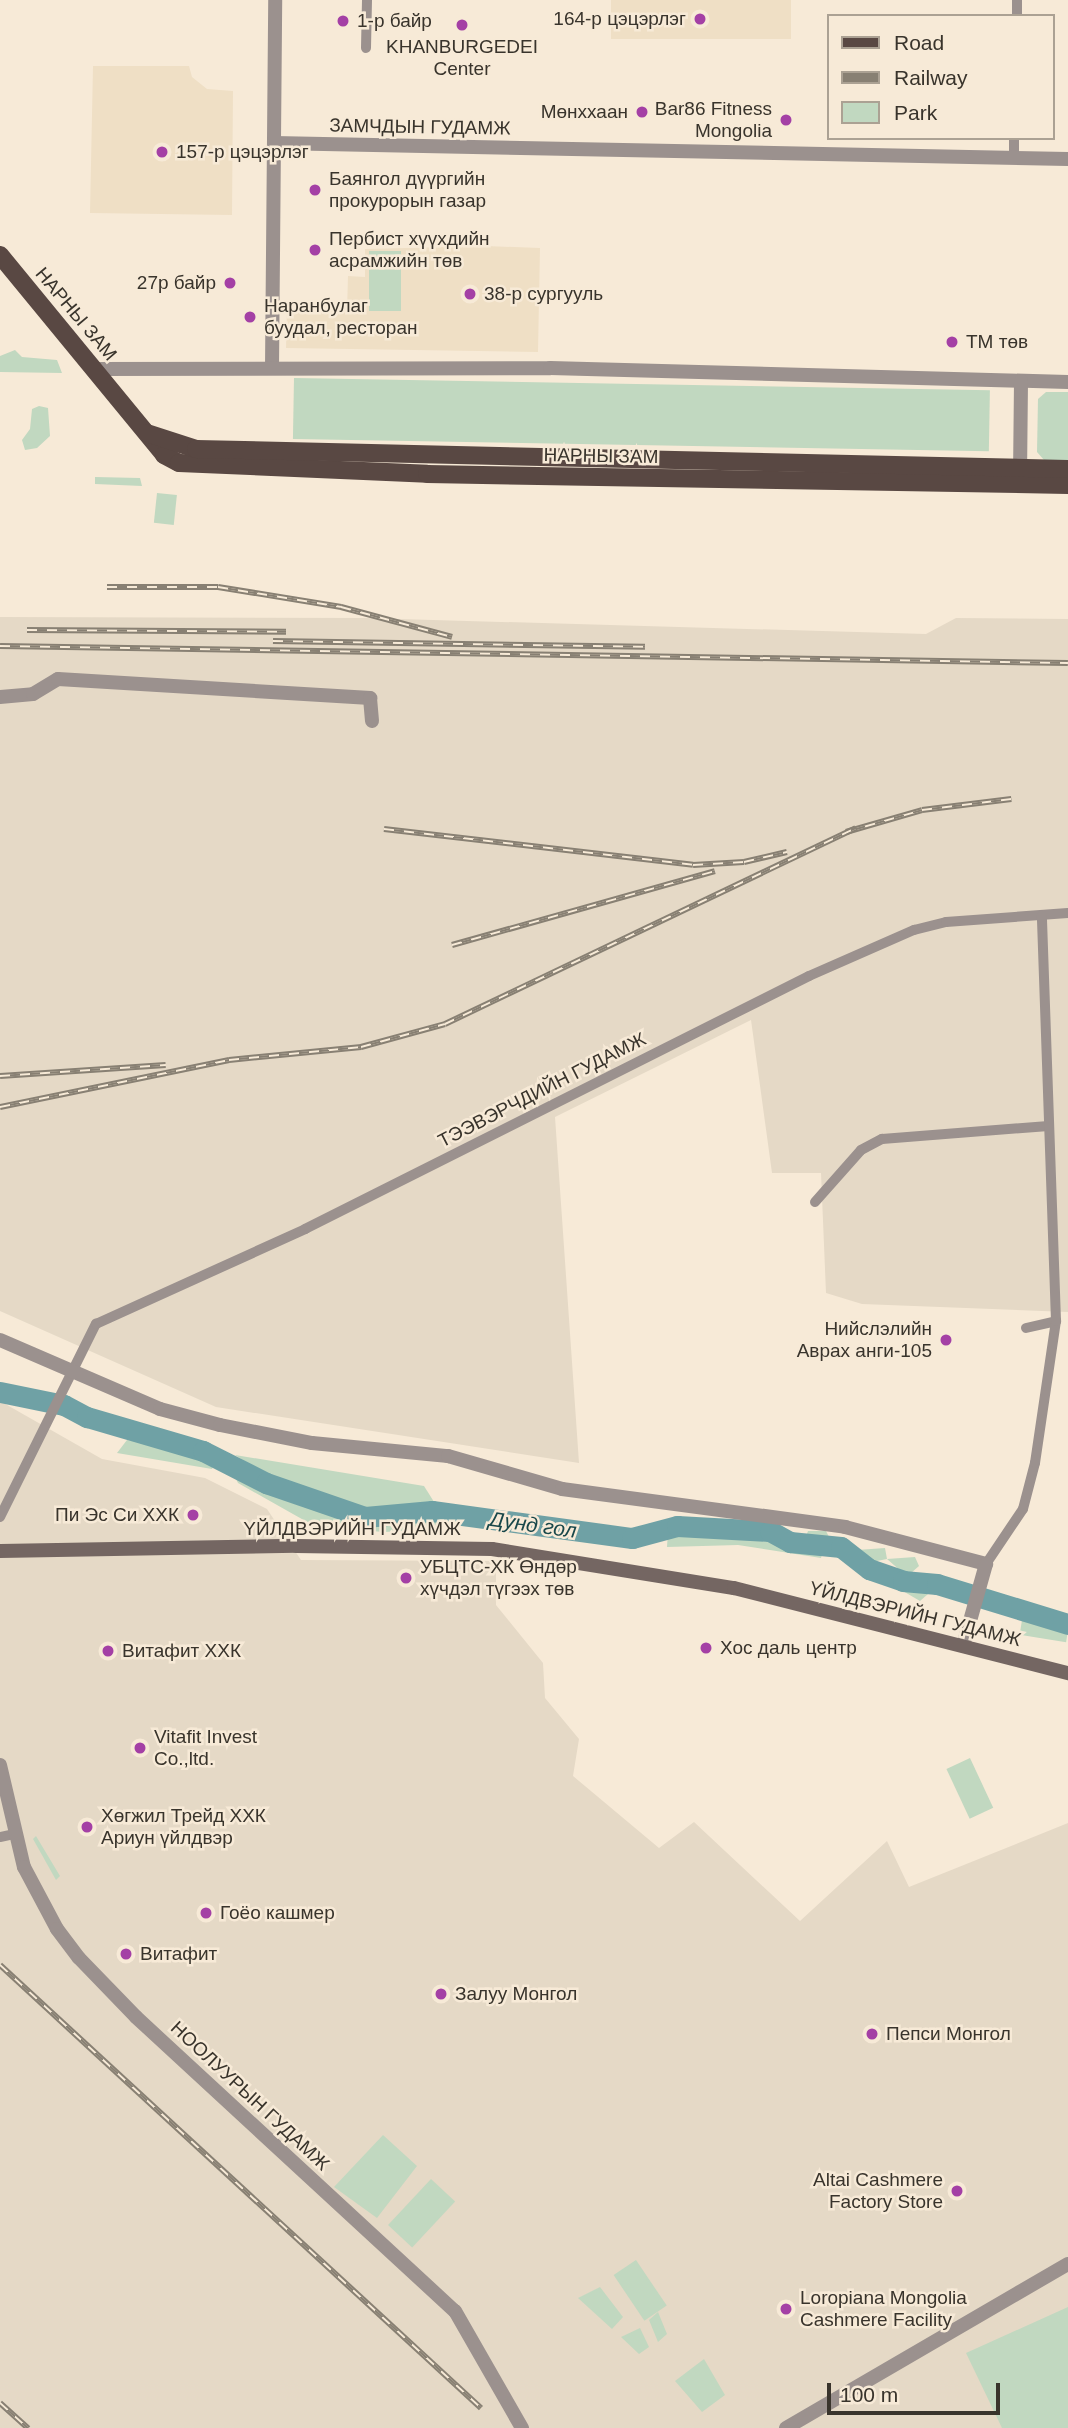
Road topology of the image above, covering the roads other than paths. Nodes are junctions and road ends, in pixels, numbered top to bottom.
1 (275, 0) edge
2 (367, 0) edge
3 (366, 48) dead end
4 (1014, 140) edge
5 (274, 143) junction
6 (1014, 159) junction
7 (1068, 159) edge
8 (0, 255) edge
9 (272, 368) junction
10 (95, 369) junction
11 (1021, 381) junction
12 (1068, 382) edge
13 (1068, 469) edge
14 (1020, 476) junction
15 (1068, 485) edge
16 (0, 697) edge
17 (372, 721) dead end
18 (1068, 913) edge
19 (1042, 915) junction
20 (1048, 1126) junction
21 (814, 1202) dead end
22 (1056, 1321) junction
23 (1026, 1328) dead end
24 (0, 1340) edge
25 (68, 1378) junction
26 (0, 1517) edge
27 (0, 1551) edge
28 (984, 1569) junction
29 (965, 1639) junction
30 (1068, 1673) edge
31 (0, 1765) edge
32 (7, 1835) edge
33 (1068, 2264) edge
34 (522, 2428) edge
35 (786, 2428) edge

1 - 5 street
2 - 3 street
4 - 6 street
5 - 6 street, ЗАМЧДЫН ГУДАМЖ
5 - 9 street
6 - 7 street, ЗАМЧДЫН ГУДАМЖ
8 - 10 main road, НАРНЫ ЗАМ
9 - 10 street
9 - 11 street
10 - 14 main road, НАРНЫ ЗАМ
11 - 12 street
11 - 14 street
13 - 14 main road, НАРНЫ ЗАМ
14 - 15 main road, НАРНЫ ЗАМ
16 - 17 street
18 - 19 street, ТЭЭВЭРЧДИЙН ГУДАМЖ
19 - 20 street
19 - 25 street, ТЭЭВЭРЧДИЙН ГУДАМЖ
20 - 21 street
20 - 22 street
22 - 23 street
22 - 28 street
24 - 25 street
25 - 26 street, ТЭЭВЭРЧДИЙН ГУДАМЖ
25 - 28 street
27 - 29 main road, YЙЛДВЭРИЙН ГУДАМЖ
28 - 29 street
29 - 30 main road, YЙЛДВЭРИЙН ГУДАМЖ
31 - 32 street, НООЛУУРЫН ГУДАМЖ
32 - 34 street, НООЛУУРЫН ГУДАМЖ
33 - 35 street

